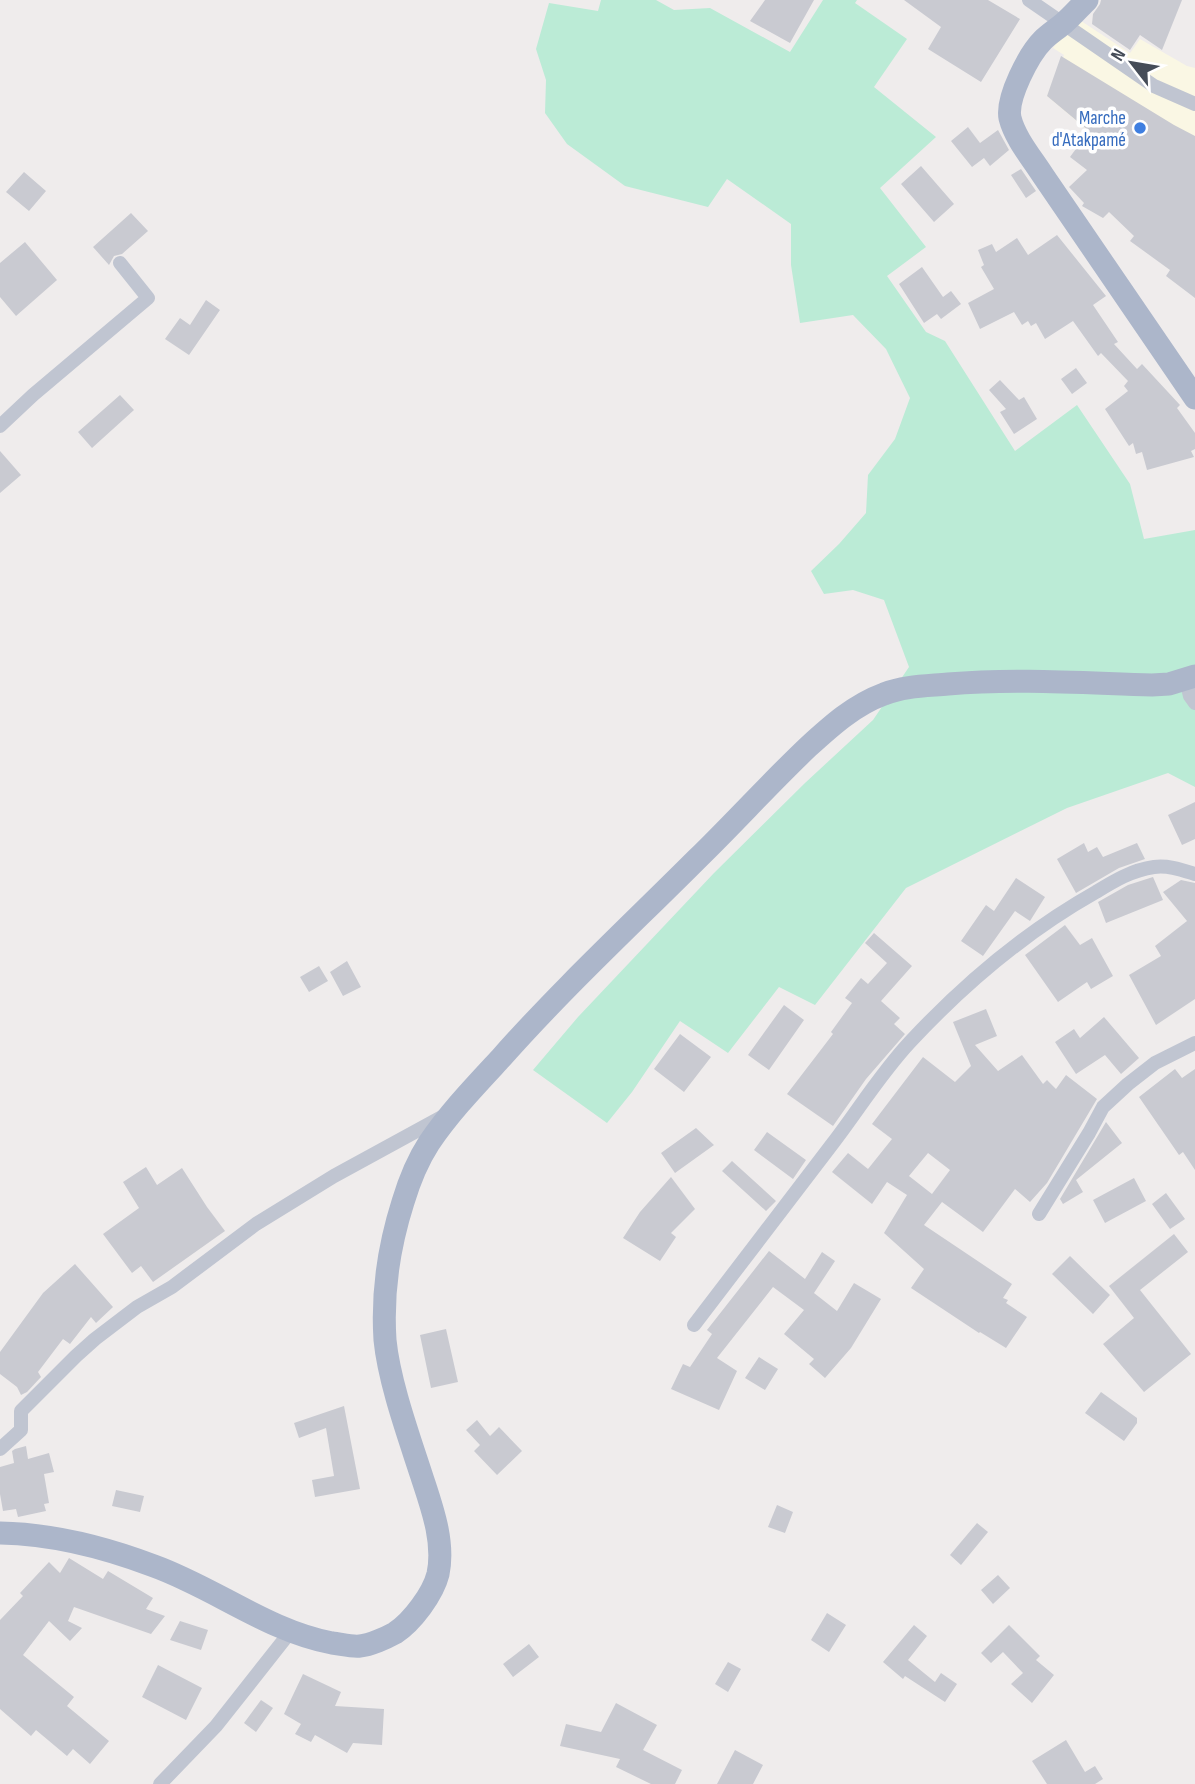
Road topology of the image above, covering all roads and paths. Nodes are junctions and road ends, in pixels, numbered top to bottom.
1 (1029, 0) edge
2 (1087, 0) edge
3 (1061, 13) edge
4 (1195, 104) edge
5 (120, 263) dead end
6 (1195, 398) edge
7 (0, 426) edge
8 (1191, 678) edge
9 (1195, 703) edge
10 (1195, 874) edge
11 (1195, 1043) edge
12 (453, 1112) junction
13 (1039, 1214) dead end
14 (694, 1325) dead end
15 (0, 1449) edge
16 (0, 1533) edge
17 (291, 1631) junction
18 (160, 1784) edge

1 - 3 street
2 - 3 main road
3 - 4 street
3 - 6 main road
5 - 7 street
8 - 9 street
8 - 12 main road
10 - 14 street
11 - 13 street
12 - 15 street
12 - 17 main road
16 - 17 main road
17 - 18 street

